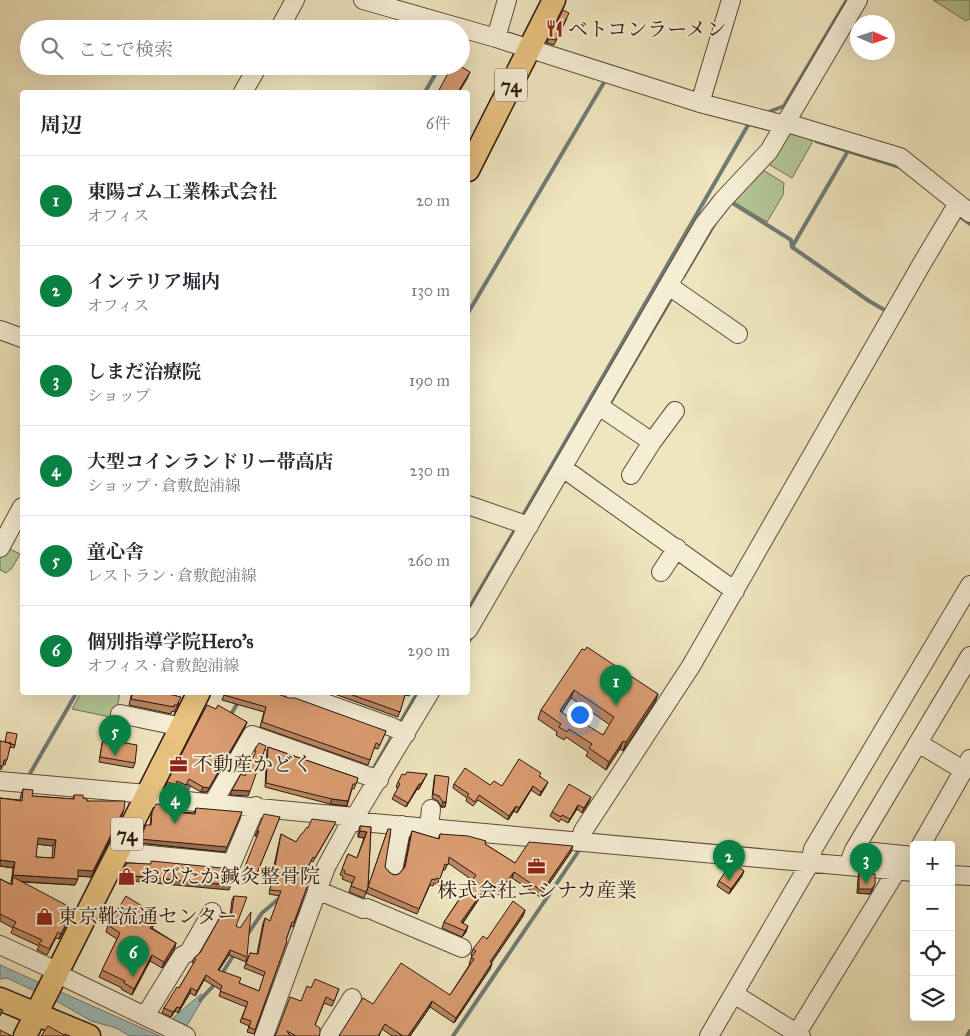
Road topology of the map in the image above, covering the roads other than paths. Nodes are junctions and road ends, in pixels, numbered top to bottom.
1 (295, 0) edge
2 (363, 0) edge
3 (506, 0) edge
4 (554, 0) edge
5 (731, 0) edge
6 (858, 0) edge
7 (389, 4) edge
8 (284, 20) edge
9 (447, 20) edge
10 (470, 26) edge
11 (497, 34) junction
12 (529, 50) junction
13 (253, 75) edge
14 (244, 90) edge
15 (702, 98) junction
16 (786, 124) junction
17 (470, 166) edge
18 (960, 210) edge
19 (673, 289) junction
20 (0, 330) edge
21 (738, 334) dead end
22 (20, 337) edge
23 (603, 409) junction
24 (675, 411) dead end
25 (652, 442) junction
26 (568, 471) junction
27 (631, 475) dead end
28 (470, 506) edge
29 (20, 511) edge
30 (522, 524) junction
31 (0, 548) edge
32 (677, 548) junction
33 (661, 572) dead end
34 (970, 585) edge
35 (736, 591) junction
36 (470, 626) edge
37 (970, 656) edge
38 (198, 695) edge
39 (302, 695) edge
40 (428, 695) edge
41 (120, 714) dead end
42 (182, 727) junction
43 (399, 730) junction
44 (918, 743) junction
45 (967, 765) edge
46 (372, 777) junction
47 (0, 782) edge
48 (147, 794) junction
49 (213, 804) junction
50 (256, 806) junction
51 (350, 818) junction
52 (402, 825) junction
53 (585, 838) junction
54 (923, 841) edge
55 (118, 852) junction
56 (811, 856) junction
57 (910, 856) edge
58 (852, 858) junction
59 (393, 870) dead end
60 (905, 871) edge
61 (955, 875) edge
62 (970, 876) edge
63 (321, 892) junction
64 (212, 912) dead end
65 (0, 945) edge
66 (462, 948) dead end
67 (56, 974) junction
68 (734, 994) junction
69 (352, 998) dead end
70 (0, 999) edge
71 (39, 1010) junction
72 (145, 1016) junction
73 (799, 1035) edge
74 (25, 1036) edge
75 (89, 1036) edge
76 (186, 1036) edge
77 (264, 1036) edge
78 (328, 1036) edge
79 (709, 1036) edge

1 - 8 street
2 - 7 street
3 - 11 street
4 - 12 main road, 74
5 - 15 street
6 - 16 street
7 - 9 street
10 - 11 street
11 - 12 street
12 - 15 street
12 - 17 main road, 74
13 - 14 street
15 - 16 street
16 - 18 street
16 - 19 street
18 - 35 street
19 - 21 street
19 - 23 street
20 - 22 street
23 - 25 street
23 - 26 street
24 - 25 street
25 - 27 street
26 - 30 street
26 - 32 street
28 - 30 street
29 - 31 street
30 - 36 street
32 - 33 street
32 - 35 street
34 - 56 street
35 - 53 street
37 - 44 street
38 - 42 main road, 74
39 - 43 street
40 - 43 street
41 - 42 street
42 - 48 main road, 74
43 - 46 street
44 - 45 street
44 - 58 street
45 - 54 street
46 - 49 street
46 - 51 street
47 - 48 street
48 - 49 street
48 - 55 main road, 74
49 - 50 street
50 - 51 street
50 - 55 street
51 - 52 street
51 - 63 street
52 - 53 street
52 - 59 street
53 - 56 street
55 - 67 main road, 74
56 - 58 street
56 - 68 street
57 - 58 street
58 - 60 street
60 - 73 street
61 - 62 street
63 - 66 street
63 - 77 street
64 - 72 street
65 - 67 street
67 - 71 main road, 74
67 - 72 street
68 - 73 street
68 - 79 street
69 - 78 street
70 - 71 main road
71 - 74 main road, 74
71 - 75 main road
72 - 76 street

